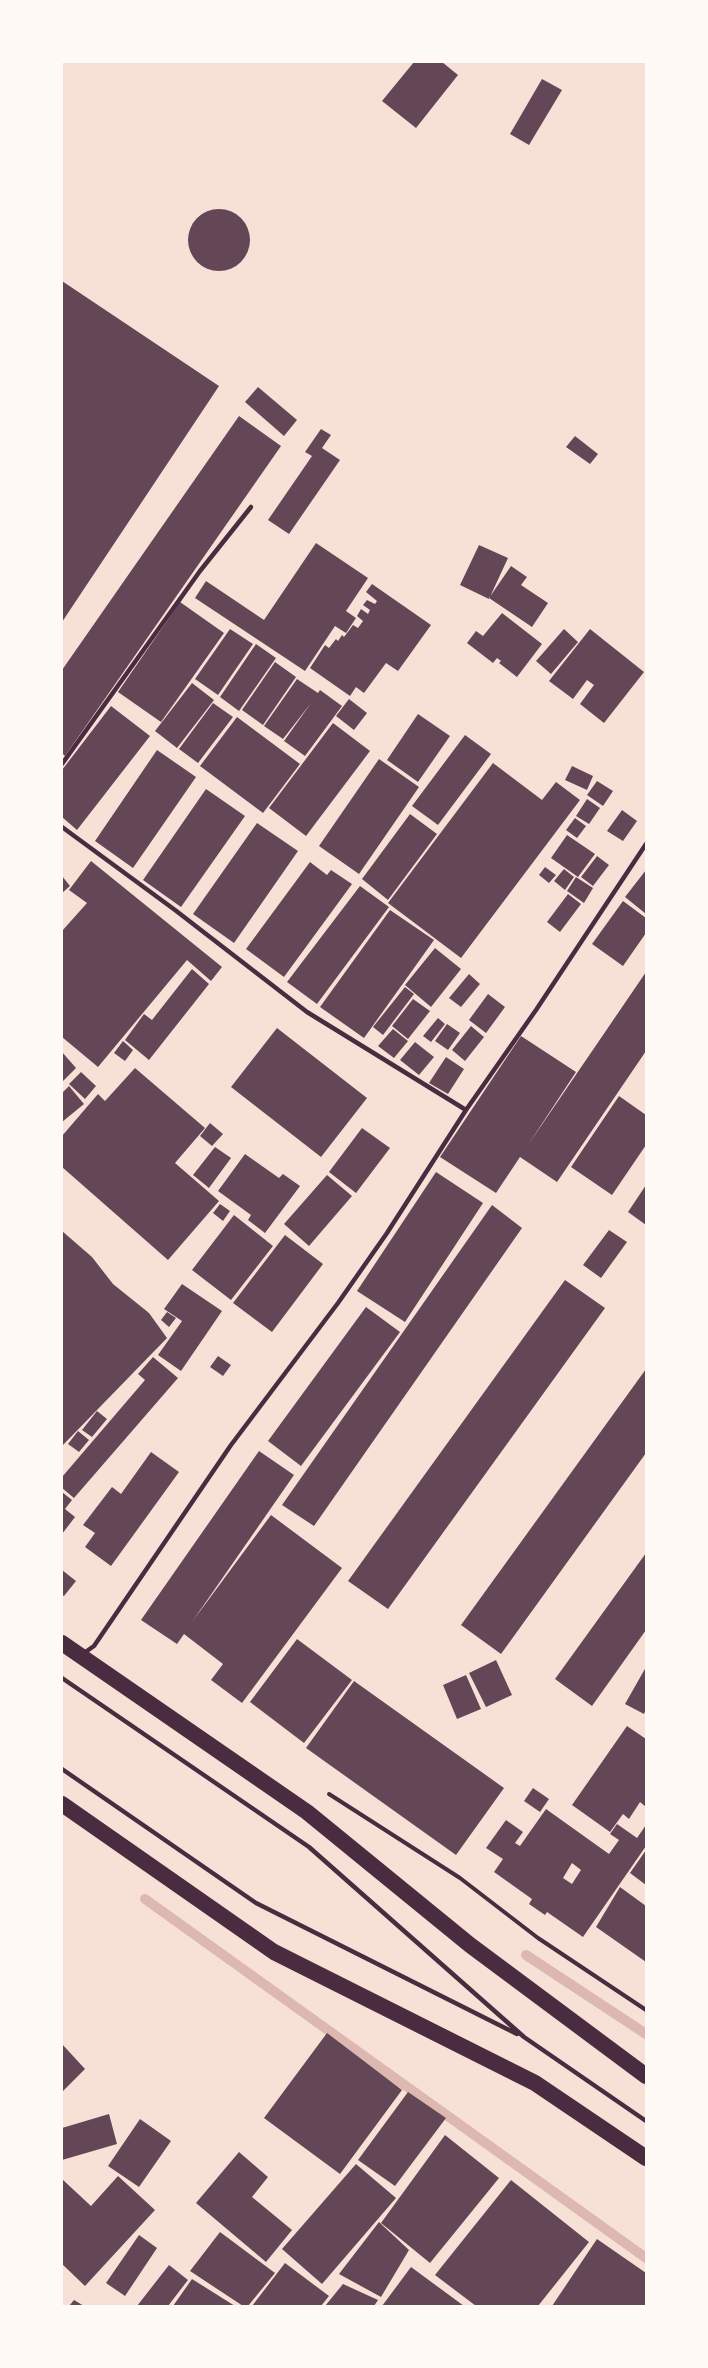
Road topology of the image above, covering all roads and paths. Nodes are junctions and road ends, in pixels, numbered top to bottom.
1 (251, 507) dead end
2 (62, 764) edge
3 (62, 827) edge
4 (646, 844) edge
5 (466, 1110) junction
6 (62, 1644) edge
7 (80, 1657) junction
8 (62, 1678) edge
9 (62, 1769) edge
10 (62, 1804) edge
11 (524, 2037) junction
12 (646, 2076) edge
13 (646, 2121) edge
14 (646, 2158) edge

1 - 2 lane
3 - 5 lane
4 - 5 lane
5 - 7 lane
6 - 7 highway
7 - 12 highway
8 - 11 lane
9 - 11 lane
10 - 14 highway
11 - 13 lane

